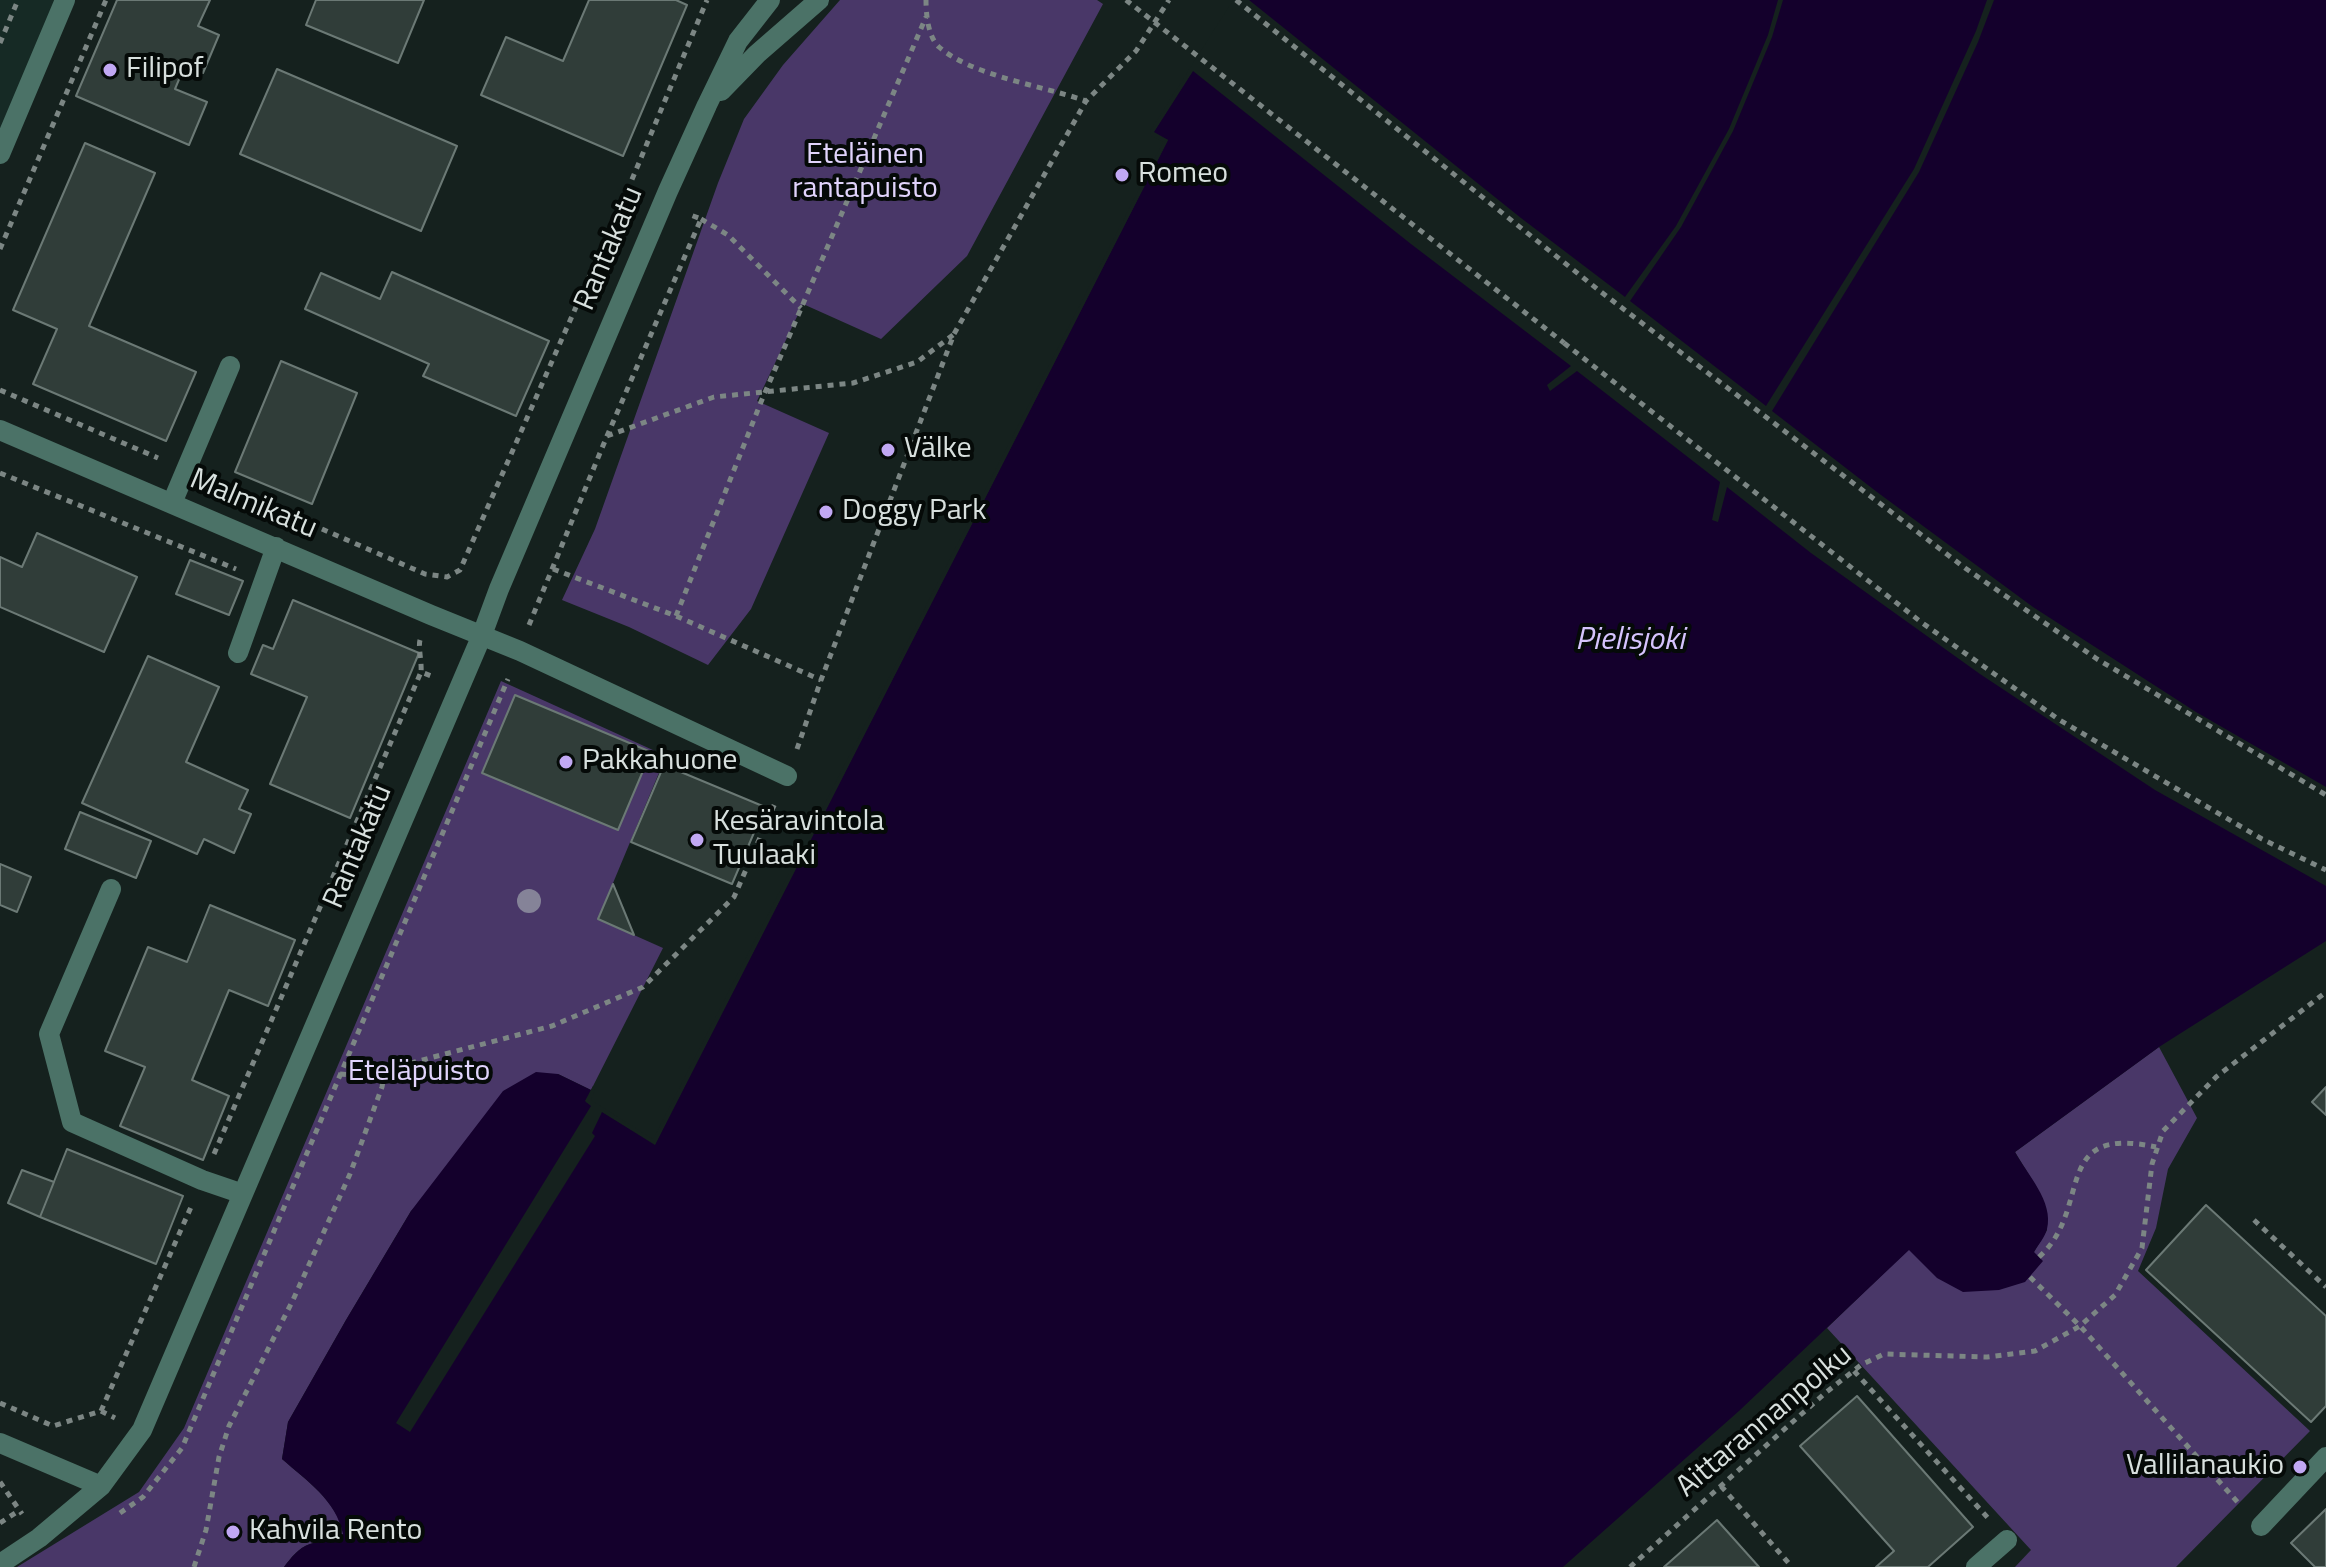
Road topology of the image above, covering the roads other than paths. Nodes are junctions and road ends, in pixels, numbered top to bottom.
1 (65, 0) edge
2 (770, 0) edge
3 (819, 0) edge
4 (707, 105) junction
5 (9, 109) edge
6 (0, 154) edge
7 (230, 366) dead end
8 (0, 430) edge
9 (172, 503) junction
10 (276, 547) junction
11 (482, 635) junction
12 (238, 653) dead end
13 (787, 776) road end
14 (111, 889) dead end
15 (243, 1194) junction
16 (0, 1443) edge
17 (2326, 1457) edge
18 (101, 1486) junction
19 (2261, 1526) road end
20 (2007, 1540) road end
21 (0, 1564) edge
22 (1976, 1567) edge

1 - 5 street
2 - 4 street, Rantakatu
3 - 4 street, Rantakatu
4 - 11 street, Rantakatu
5 - 6 street
7 - 9 street
8 - 9 street, Malmikatu
9 - 10 street, Malmikatu
10 - 11 street, Malmikatu
10 - 12 street
11 - 13 street, Malmikatu
11 - 15 street, Rantakatu
14 - 15 street
15 - 18 street, Rantakatu
16 - 18 street
17 - 19 street
18 - 21 street, Rantakatu
20 - 22 street

